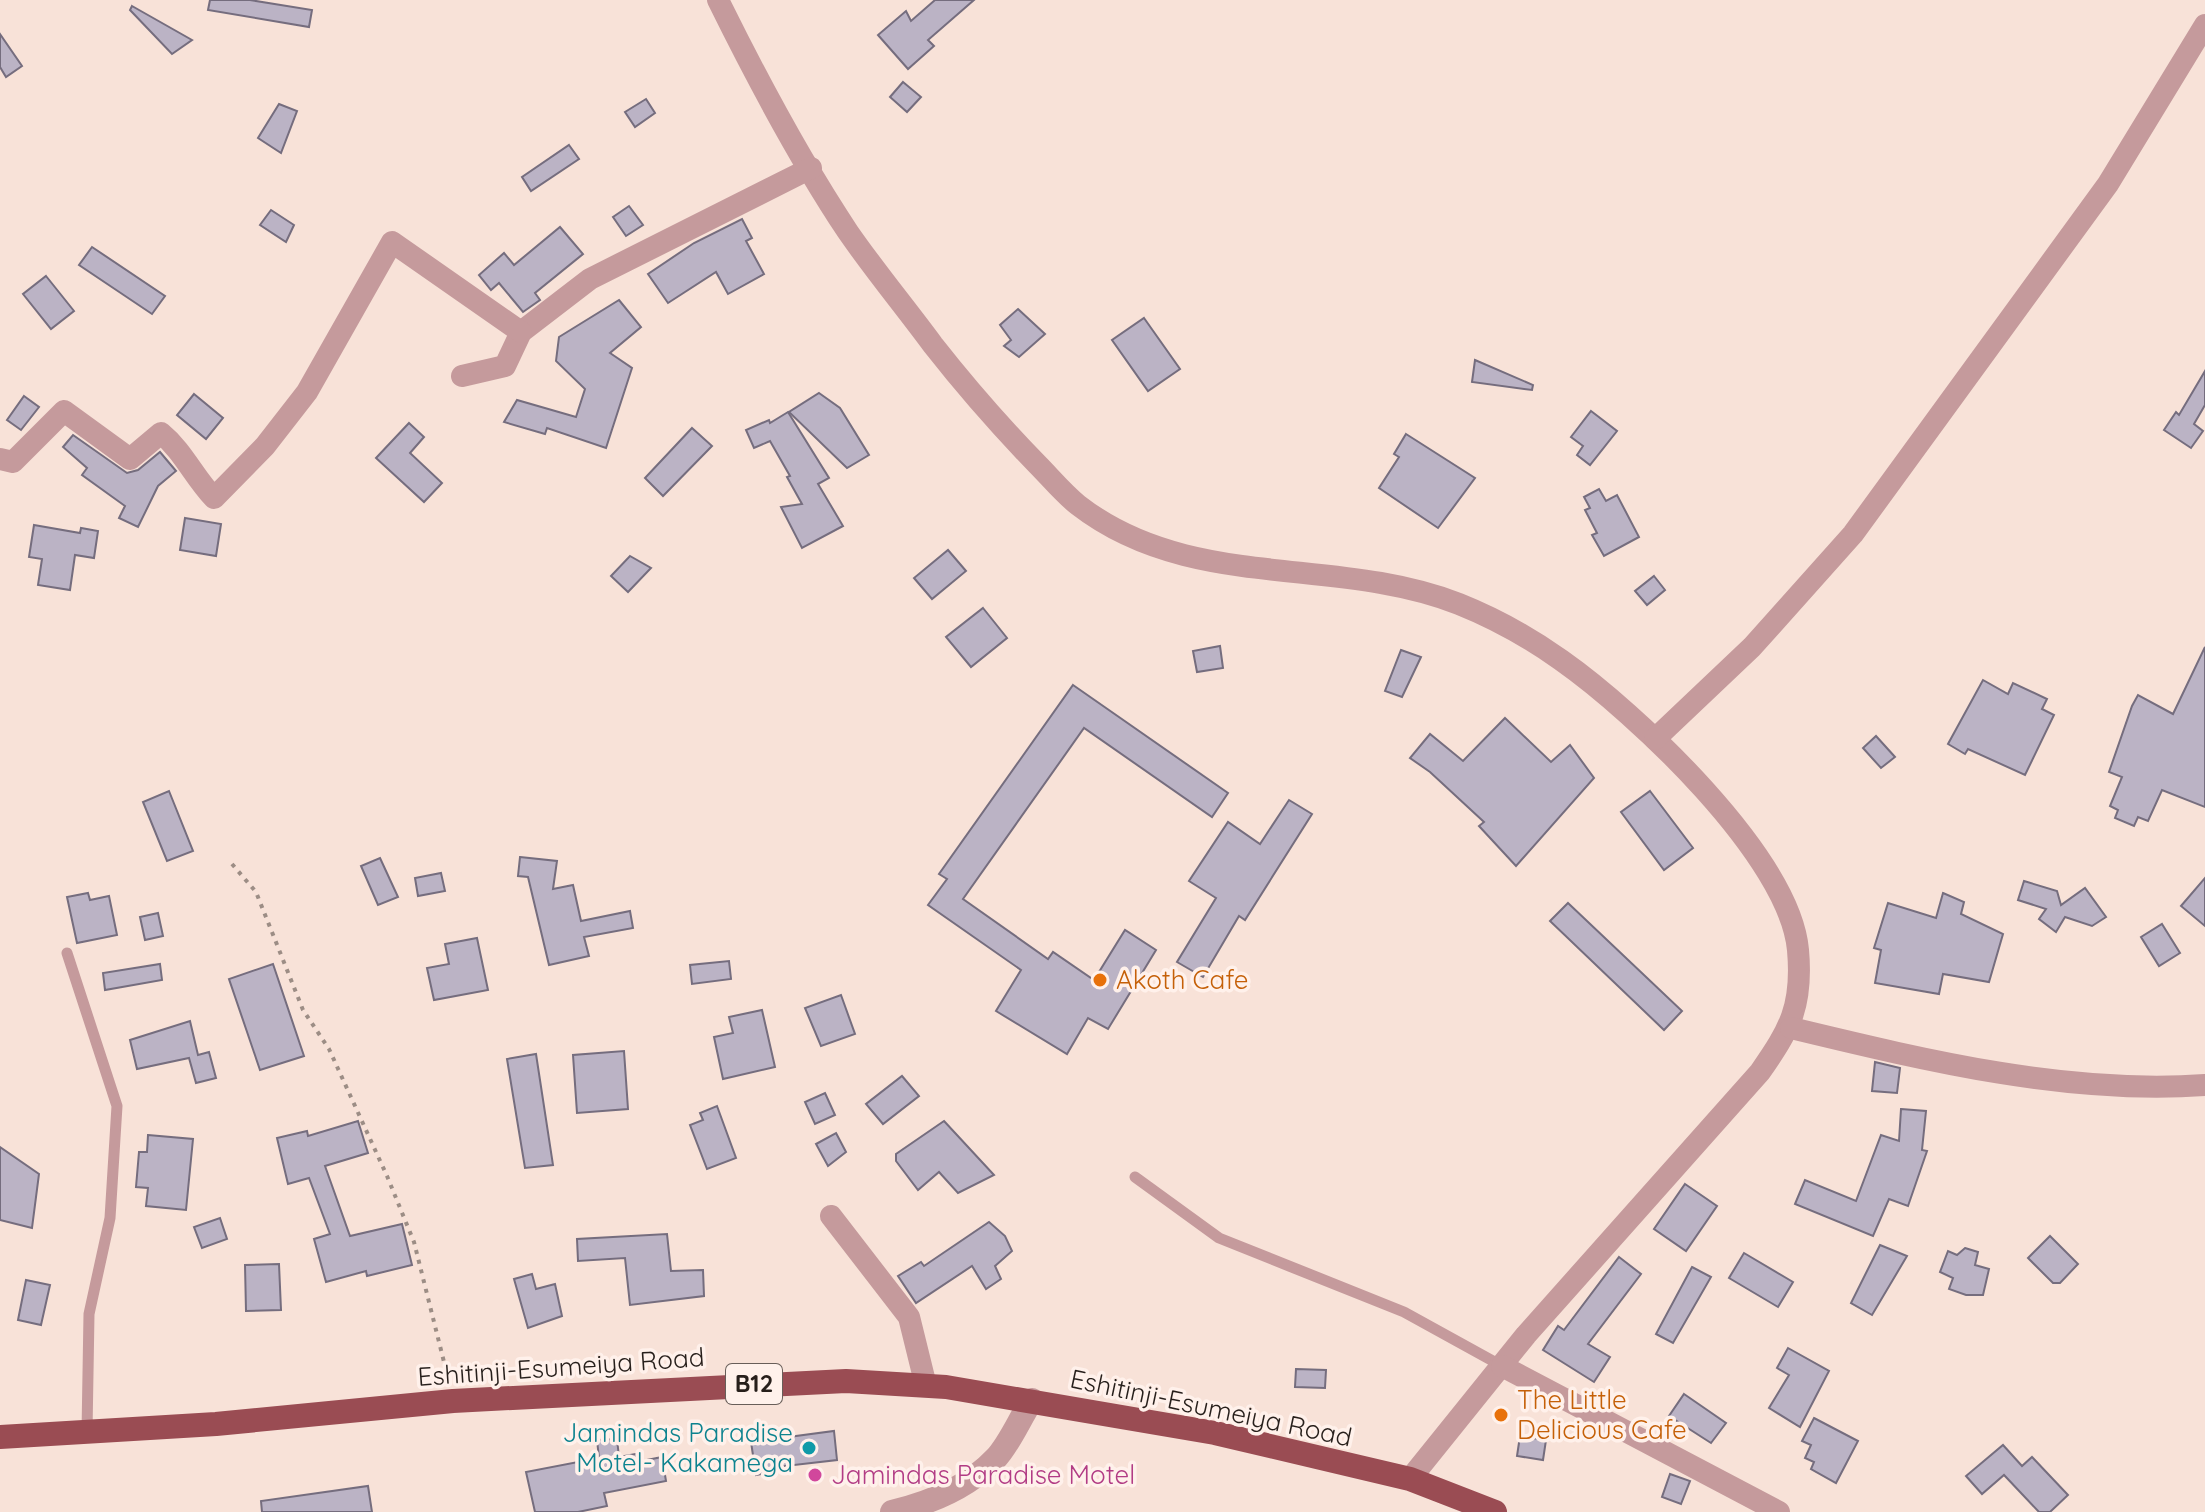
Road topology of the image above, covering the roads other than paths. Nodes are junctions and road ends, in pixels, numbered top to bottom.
1 (718, 0) edge
2 (2205, 25) edge
3 (811, 168) junction
4 (521, 332) junction
5 (462, 376) dead end
6 (0, 459) edge
7 (1655, 739) junction
8 (67, 953) dead end
9 (1791, 1028) junction
10 (2205, 1085) edge
11 (1135, 1177) dead end
12 (831, 1216) dead end
13 (1502, 1366) junction
14 (926, 1386) junction
15 (1032, 1400) junction
16 (87, 1433) junction
17 (0, 1437) edge
18 (1410, 1479) junction
19 (931, 1507) edge
20 (892, 1512) edge
21 (1495, 1512) edge
22 (1779, 1512) edge

1 - 3 street
2 - 7 street
3 - 4 street
3 - 7 street
4 - 5 street
4 - 6 street
7 - 9 street
8 - 16 lane
9 - 10 street
9 - 13 street
11 - 13 lane
12 - 14 street
13 - 18 street
13 - 22 street
14 - 15 highway, Eshitinji-Esumeiya Road / B12
14 - 16 highway, Eshitinji-Esumeiya Road / B12
15 - 18 highway, Eshitinji-Esumeiya Road / B12
15 - 19 street
16 - 17 highway, Eshitinji-Esumeiya Road / B12
18 - 21 highway, Eshitinji-Esumeiya Road / B12
19 - 20 street

